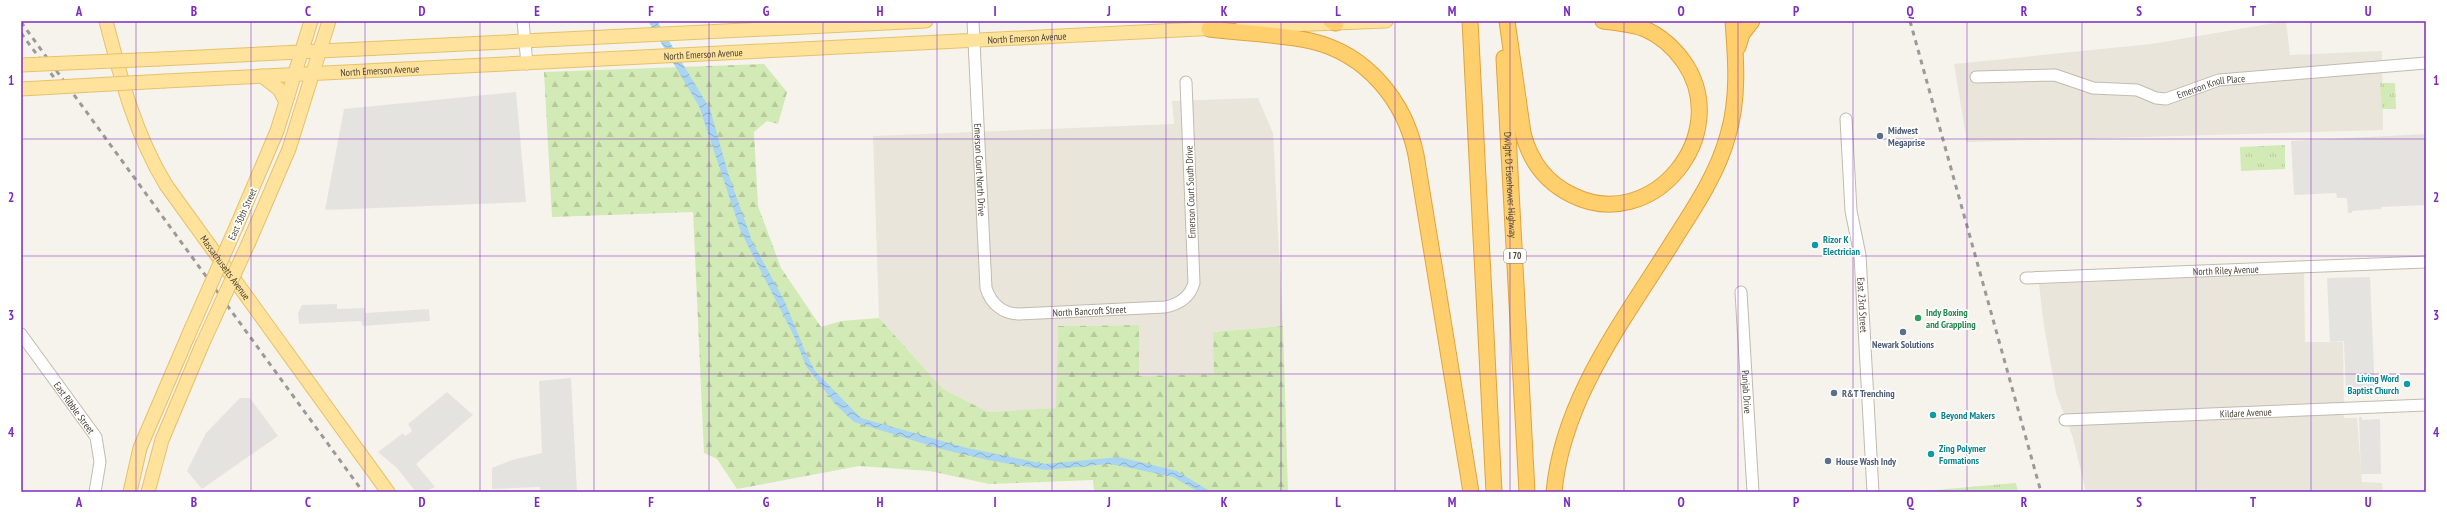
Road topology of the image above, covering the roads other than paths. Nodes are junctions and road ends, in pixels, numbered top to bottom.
1 (106, 21) edge
2 (112, 21) edge
3 (311, 21) edge
4 (329, 21) edge
5 (522, 21) edge
6 (926, 21) edge
7 (1386, 21) edge
8 (1460, 21) edge
9 (1470, 21) edge
10 (1502, 21) edge
11 (1507, 21) edge
12 (1603, 21) edge
13 (1733, 21) edge
14 (1752, 21) edge
15 (1334, 22) edge
16 (1209, 29) junction
17 (974, 31) edge
18 (110, 39) junction
19 (525, 40) junction
20 (320, 50) junction
21 (302, 51) junction
22 (1735, 54) junction
23 (2426, 63) edge
24 (527, 64) junction
25 (21, 65) edge
26 (313, 74) junction
27 (294, 75) junction
28 (262, 76) junction
29 (1976, 77) dead end
30 (1186, 82) dead end
31 (21, 89) edge
32 (286, 102) junction
33 (1846, 119) dead end
34 (1476, 146) junction
35 (2426, 262) edge
36 (2026, 278) dead end
37 (1741, 292) dead end
38 (1184, 299) joint
39 (996, 306) joint
40 (21, 334) edge
41 (2426, 405) edge
42 (2065, 420) dead end
43 (95, 492) edge
44 (130, 492) edge
45 (148, 492) edge
46 (388, 492) edge
47 (1471, 492) edge
48 (1494, 492) edge
49 (1527, 492) edge
50 (1554, 492) edge
51 (1753, 492) edge
52 (1873, 492) edge

1 - 18 main road, Massachusetts Avenue
2 - 18 main road
3 - 21 main road, East 30th Street
4 - 20 main road, East 30th Street
5 - 19 street
6 - 19 main road
7 - 15 main road, North Emerson Avenue
8 - 34 highway
9 - 34 highway
10 - 49 highway, Dwight D Eisenhower Highway / I 70
11 - 12 highway
13 - 22 highway
14 - 22 highway
15 - 16 main road, North Emerson Avenue
16 - 17 main road, North Emerson Avenue
16 - 47 highway
17 - 24 main road, North Emerson Avenue
17 - 39 street, Emerson Court North Drive
18 - 46 main road, Massachusetts Avenue
19 - 20 main road
19 - 24 street
20 - 21 main road
20 - 26 main road, East 30th Street
21 - 25 main road, bridge
21 - 27 main road, East 30th Street
22 - 50 highway
23 - 29 street, Emerson Knoll Place
24 - 26 main road, North Emerson Avenue
26 - 27 main road, North Emerson Avenue
26 - 45 main road, East 30th Street, bridge
27 - 28 main road, North Emerson Avenue
27 - 32 main road, East 30th Street
28 - 31 main road, North Emerson Avenue, bridge
28 - 32 main road
30 - 38 street, Emerson Court South Drive
32 - 44 main road, East 30th Street, bridge
33 - 52 street, East 23rd Street
34 - 48 highway
35 - 36 street, North Riley Avenue
37 - 51 street, Punjab Drive
38 - 39 street, North Bancroft Street
40 - 43 street, East Ribble Street
41 - 42 street, Kildare Avenue

